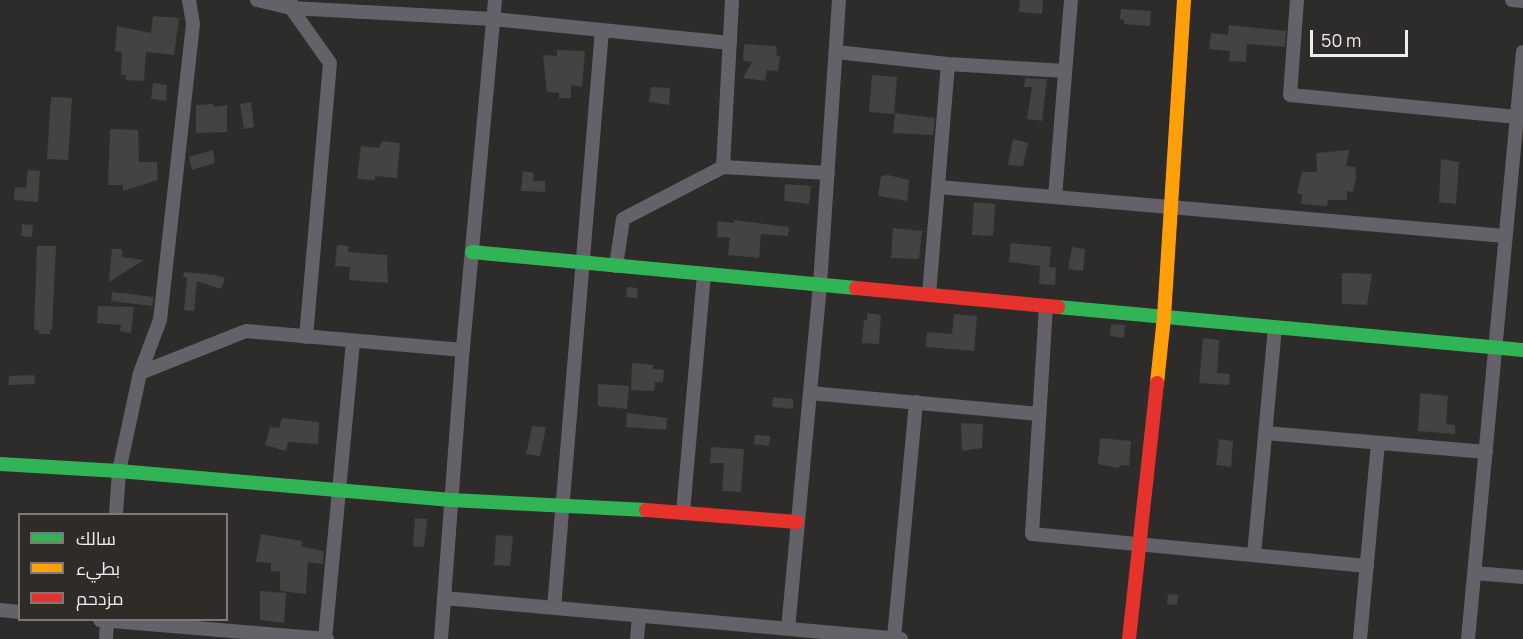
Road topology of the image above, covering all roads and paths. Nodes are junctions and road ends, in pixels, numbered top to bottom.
1 (189, 0) edge
2 (257, 0) edge
3 (495, 0) edge
4 (732, 0) edge
5 (839, 0) edge
6 (1071, 0) edge
7 (1184, 0) edge
8 (1297, 0) edge
9 (1512, 0) edge
10 (1523, 1) edge
11 (291, 4) edge
12 (379, 7) edge
13 (493, 19) junction
14 (602, 30) junction
15 (730, 43) junction
16 (836, 51) junction
17 (1523, 52) edge
18 (948, 64) junction
19 (1065, 71) junction
20 (1517, 117) junction
21 (723, 167) junction
22 (828, 174) junction
23 (938, 187) junction
24 (1055, 197) junction
25 (1171, 207) junction
26 (1505, 236) junction
27 (472, 252) junction
28 (583, 263) junction
29 (616, 266) junction
30 (704, 274) junction
31 (820, 285) junction
32 (929, 295) junction
33 (1046, 306) junction
34 (1164, 316) junction
35 (1275, 327) junction
36 (306, 337) junction
37 (353, 342) junction
38 (1495, 348) junction
39 (463, 350) junction
40 (1523, 350) edge
41 (140, 373) junction
42 (810, 393) junction
43 (916, 402) junction
44 (1039, 414) junction
45 (1266, 433) junction
46 (1378, 443) junction
47 (1486, 452) junction
48 (0, 464) edge
49 (119, 471) junction
50 (339, 490) junction
51 (451, 500) junction
52 (563, 505) junction
53 (683, 512) junction
54 (116, 513) edge
55 (797, 522) junction
56 (1139, 544) junction
57 (1254, 555) junction
58 (1367, 566) junction
59 (1475, 573) junction
60 (1523, 577) edge
61 (444, 598) junction
62 (554, 608) junction
63 (0, 610) edge
64 (18, 612) edge
65 (639, 616) junction
66 (107, 621) edge
67 (119, 621) edge
68 (788, 629) junction
69 (846, 637) edge
70 (894, 638) edge
71 (105, 639) edge
72 (326, 639) edge
73 (441, 639) edge
74 (638, 639) edge
75 (901, 639) edge
76 (1129, 639) edge
77 (1360, 639) edge
78 (1468, 639) edge

1 - 41 street
2 - 11 street
3 - 13 street
4 - 15 street
5 - 16 street
6 - 19 street
7 - 25 street
8 - 20 street
9 - 10 street
11 - 12 street
11 - 36 street
12 - 13 street
13 - 14 street
13 - 27 street
14 - 15 street
14 - 28 street
15 - 21 street
16 - 18 street
16 - 22 street
17 - 20 street
18 - 19 street
18 - 23 street
19 - 24 street
20 - 26 street
21 - 22 street
21 - 29 street
22 - 31 street
23 - 24 street
23 - 32 street
24 - 25 street
25 - 26 street
25 - 34 street
26 - 38 street
27 - 28 street
27 - 39 street
28 - 29 street
28 - 52 street
29 - 30 street
30 - 31 street
30 - 53 street
31 - 32 street
31 - 42 street
32 - 33 street
33 - 34 street
33 - 44 street
34 - 35 street
34 - 56 street
35 - 38 street
35 - 45 street
36 - 37 street
36 - 41 street
37 - 39 street
37 - 50 street
38 - 40 street
38 - 47 street
39 - 51 street
41 - 49 street
42 - 43 street
42 - 55 street
43 - 44 street
43 - 70 street
44 - 56 street
45 - 46 street
45 - 57 street
46 - 47 street
46 - 58 street
47 - 59 street
48 - 49 street
49 - 50 street
49 - 54 street
50 - 51 street
50 - 72 street
51 - 52 street
51 - 61 street
52 - 53 street
52 - 62 street
53 - 55 street
55 - 68 street
56 - 57 street
56 - 76 street
57 - 58 street
58 - 77 street
59 - 60 street
59 - 78 street
61 - 62 street
61 - 73 street
62 - 65 street
63 - 64 street
65 - 68 street
65 - 74 street
66 - 71 street
67 - 72 street
68 - 69 street
69 - 70 street
70 - 75 street

